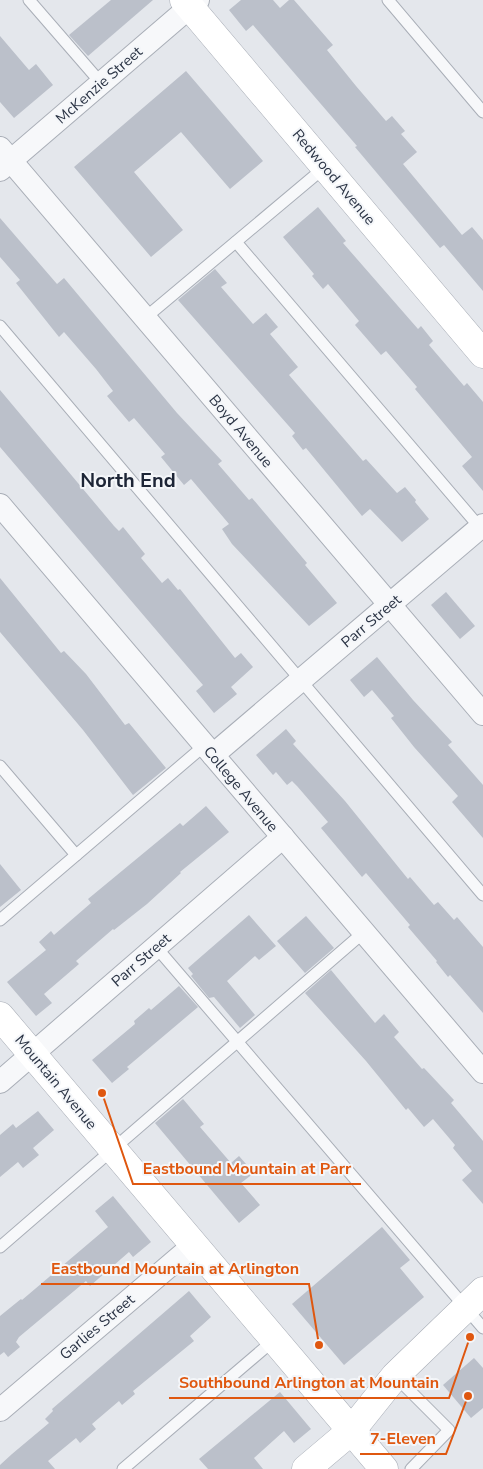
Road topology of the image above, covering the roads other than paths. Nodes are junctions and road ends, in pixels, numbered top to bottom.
1 (30, 0) edge
2 (388, 0) edge
3 (191, 2) edge
4 (101, 84) junction
5 (483, 112) edge
6 (4, 160) edge
7 (325, 167) junction
8 (236, 242) junction
9 (145, 318) junction
10 (0, 326) edge
11 (483, 354) edge
12 (0, 505) edge
13 (482, 528) edge
14 (390, 605) junction
15 (300, 680) junction
16 (483, 714) edge
17 (209, 750) junction
18 (0, 766) edge
19 (283, 837) junction
20 (76, 855) junction
21 (483, 894) edge
22 (0, 920) edge
23 (364, 932) junction
24 (156, 947) junction
25 (0, 1016) edge
26 (238, 1043) junction
27 (33, 1054) junction
28 (483, 1072) edge
29 (0, 1082) edge
30 (113, 1149) junction
31 (194, 1245) junction
32 (0, 1247) edge
33 (474, 1299) edge
34 (483, 1328) edge
35 (274, 1340) junction
36 (396, 1376) junction
37 (0, 1410) edge
38 (351, 1431) junction
39 (123, 1469) edge
40 (306, 1469) edge
41 (384, 1469) edge
42 (411, 1469) edge

1 - 4 lane
2 - 5 lane
3 - 4 street, McKenzie Street
3 - 7 main road, Redwood Avenue
4 - 6 street, McKenzie Street
6 - 9 street, Boyd Avenue
7 - 8 lane
7 - 11 main road, Redwood Avenue
8 - 9 lane
8 - 13 lane
9 - 14 street, Boyd Avenue
10 - 15 lane
12 - 17 street, College Avenue
13 - 14 street, Parr Street
14 - 15 street, Parr Street
14 - 16 street, Boyd Avenue
15 - 17 street, Parr Street
15 - 21 lane
17 - 19 street, College Avenue
17 - 20 lane
18 - 20 lane
19 - 23 street, College Avenue
19 - 24 street, Parr Street
20 - 22 lane
23 - 26 lane
23 - 28 street, College Avenue
24 - 26 lane
24 - 27 street, Parr Street
25 - 27 main road, Mountain Avenue
26 - 30 lane
26 - 33 lane
27 - 29 street, Parr Street
27 - 30 main road, Mountain Avenue
30 - 31 main road, Mountain Avenue
30 - 32 lane
31 - 35 main road, Mountain Avenue
31 - 37 street, Garlies Street
33 - 34 lane
33 - 36 main road
35 - 38 main road, Mountain Avenue
35 - 39 lane
36 - 38 main road
36 - 42 lane
38 - 40 main road
38 - 41 main road, Mountain Avenue

